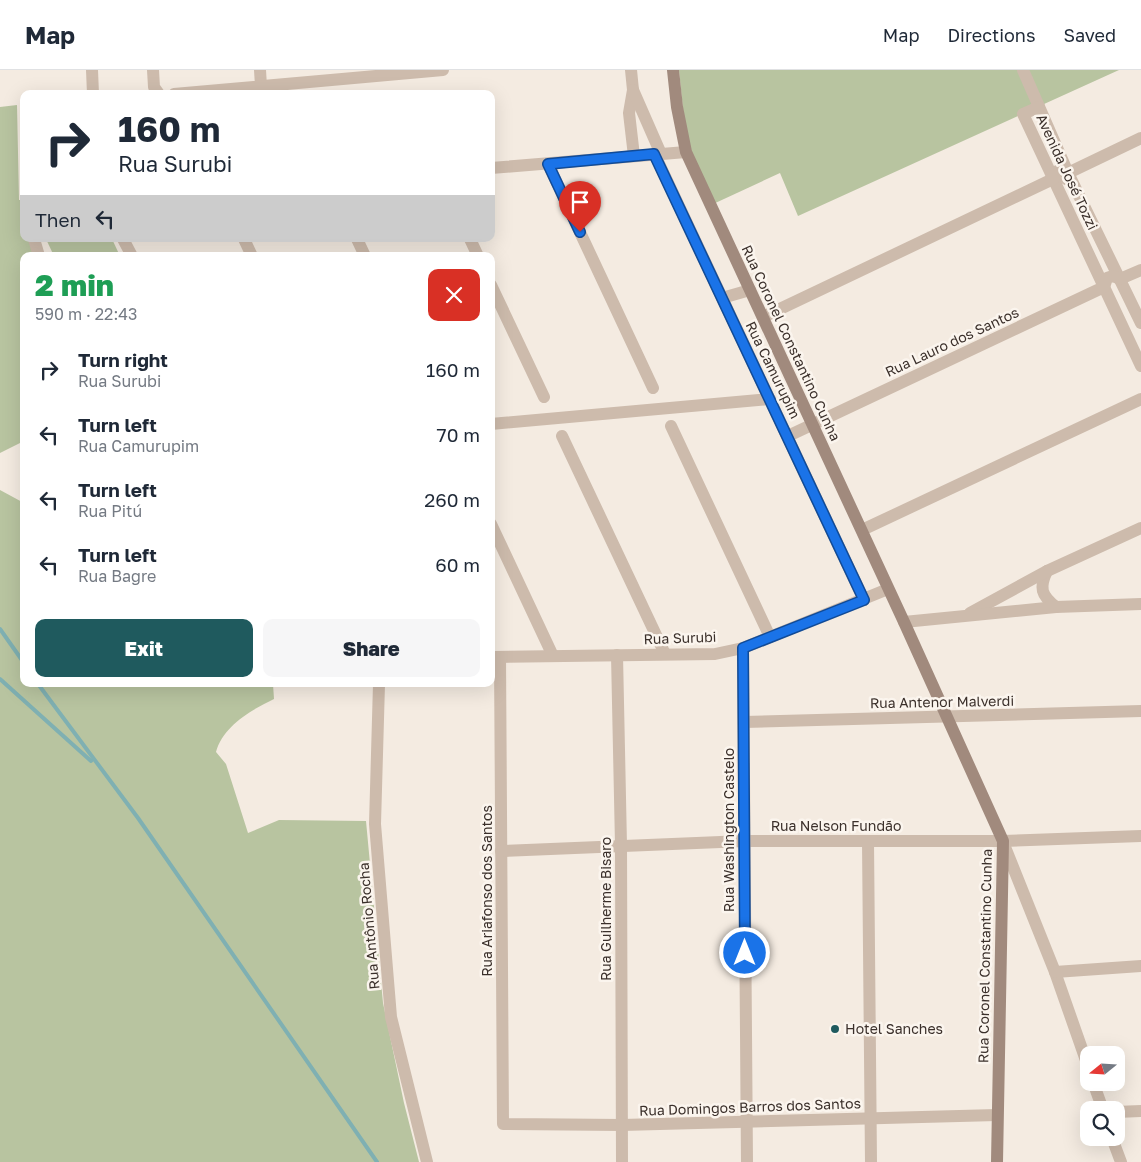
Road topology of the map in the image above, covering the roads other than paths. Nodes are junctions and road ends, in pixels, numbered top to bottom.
1 (92, 70) edge
2 (153, 70) edge
3 (260, 70) edge
4 (443, 70) edge
5 (631, 70) edge
6 (673, 70) edge
7 (1023, 70) edge
8 (370, 73) edge
9 (260, 86) junction
10 (93, 90) edge
11 (156, 90) edge
12 (217, 90) edge
13 (633, 90) junction
14 (1039, 107) junction
15 (1141, 138) edge
16 (686, 152) junction
17 (658, 154) junction
18 (634, 156) junction
19 (548, 164) junction
20 (495, 168) edge
21 (1068, 173) junction
22 (1053, 179) junction
23 (1141, 270) edge
24 (1120, 279) junction
25 (1104, 287) junction
26 (750, 290) junction
27 (495, 293) edge
28 (722, 298) junction
29 (763, 317) junction
30 (1141, 323) edge
31 (1141, 366) edge
32 (653, 388) dead end
33 (544, 397) dead end
34 (770, 399) junction
35 (1141, 399) edge
36 (495, 424) edge
37 (812, 424) junction
38 (671, 426) dead end
39 (562, 436) dead end
40 (788, 436) junction
41 (1141, 528) edge
42 (862, 530) junction
43 (495, 532) edge
44 (1047, 571) junction
45 (888, 589) junction
46 (864, 600) junction
47 (1141, 604) edge
48 (1056, 607) junction
49 (965, 615) junction
50 (904, 622) junction
51 (770, 637) junction
52 (743, 648) junction
53 (665, 654) junction
54 (618, 655) junction
55 (554, 656) junction
56 (496, 657) edge
57 (379, 687) edge
58 (1141, 711) edge
59 (947, 718) junction
60 (744, 722) junction
61 (1141, 836) edge
62 (745, 841) junction
63 (1003, 841) junction
64 (868, 842) junction
65 (621, 845) junction
66 (501, 851) junction
67 (1141, 966) edge
68 (1055, 972) junction
69 (1081, 1046) edge
70 (1141, 1111) edge
71 (1125, 1112) edge
72 (997, 1115) junction
73 (870, 1118) junction
74 (746, 1122) junction
75 (503, 1124) joint
76 (622, 1125) junction
77 (1115, 1146) edge
78 (427, 1162) edge
79 (622, 1162) edge
80 (747, 1162) edge
81 (870, 1162) edge
82 (997, 1162) edge
83 (1121, 1162) edge

1 - 10 street
2 - 11 street
3 - 9 street
4 - 8 street
5 - 13 street
6 - 16 street, Rua Coronel Constantino Cunha
7 - 14 street
8 - 9 street
9 - 12 street
13 - 17 street, Rua Camurupim
13 - 18 street
14 - 21 street, Avenida José Tozzi
14 - 22 street, Avenida José Tozzi
15 - 21 street
16 - 17 street
16 - 26 street, Rua Coronel Constantino Cunha
17 - 18 street
17 - 28 street, Rua Camurupim
18 - 19 street
19 - 20 street
19 - 32 street
21 - 22 street
21 - 24 street, Avenida José Tozzi
22 - 25 street, Avenida José Tozzi
22 - 29 street
23 - 24 street, Rua Lauro dos Santos
24 - 25 street, Rua Lauro dos Santos
24 - 30 street, Avenida José Tozzi
25 - 31 street, Avenida José Tozzi
25 - 37 street, Rua Lauro dos Santos
26 - 28 street
26 - 29 street, Rua Coronel Constantino Cunha
27 - 33 street
28 - 34 street, Rua Camurupim
29 - 37 street, Rua Coronel Constantino Cunha
34 - 36 street
34 - 40 street, Rua Camurupim
35 - 42 street
37 - 40 street, Rua Lauro dos Santos
37 - 42 street, Rua Coronel Constantino Cunha
38 - 51 street
39 - 53 street
40 - 46 street, Rua Camurupim
41 - 44 street
42 - 45 street, Rua Coronel Constantino Cunha
43 - 55 street
44 - 48 street
44 - 49 street
45 - 46 street, Rua Surubi
45 - 50 street, Rua Coronel Constantino Cunha
46 - 51 street, Rua Surubi
47 - 48 street
48 - 49 street
49 - 50 street
50 - 59 street, Rua Coronel Constantino Cunha
51 - 52 street, Rua Surubi
52 - 53 street, Rua Surubi
52 - 60 street, Rua Washington Castelo
53 - 54 street, Rua Surubi
54 - 55 street, Rua Surubi
54 - 65 street, Rua Guilherme Bisaro
55 - 56 street, Rua Surubi
56 - 66 street, Rua Ariafonso dos Santos
57 - 78 street, Rua Antônio Rocha
58 - 59 street, Rua Antenor Malverdi
59 - 60 street, Rua Antenor Malverdi
59 - 63 street, Rua Coronel Constantino Cunha
60 - 62 street, Rua Washington Castelo
61 - 63 street, Rua Nelson Fundão
62 - 64 street, Rua Nelson Fundão
62 - 65 street, Rua Nelson Fundão
62 - 74 street, Rua Washington Castelo
63 - 64 street, Rua Nelson Fundão
63 - 68 street
63 - 72 street, Rua Coronel Constantino Cunha
64 - 73 street
65 - 66 street, Rua Nelson Fundão
65 - 76 street, Rua Guilherme Bisaro
66 - 75 street, Rua Ariafonso dos Santos
67 - 68 street
68 - 69 street
70 - 71 street
72 - 73 street, Rua Domingos Barros dos Santos
72 - 82 street, Rua Coronel Constantino Cunha
73 - 74 street, Rua Domingos Barros dos Santos
73 - 81 street
74 - 76 street, Rua Domingos Barros dos Santos
74 - 80 street, Rua Washington Castelo
75 - 76 street, Rua Domingos Barros dos Santos
76 - 79 street, Rua Guilherme Bisaro
77 - 83 street

